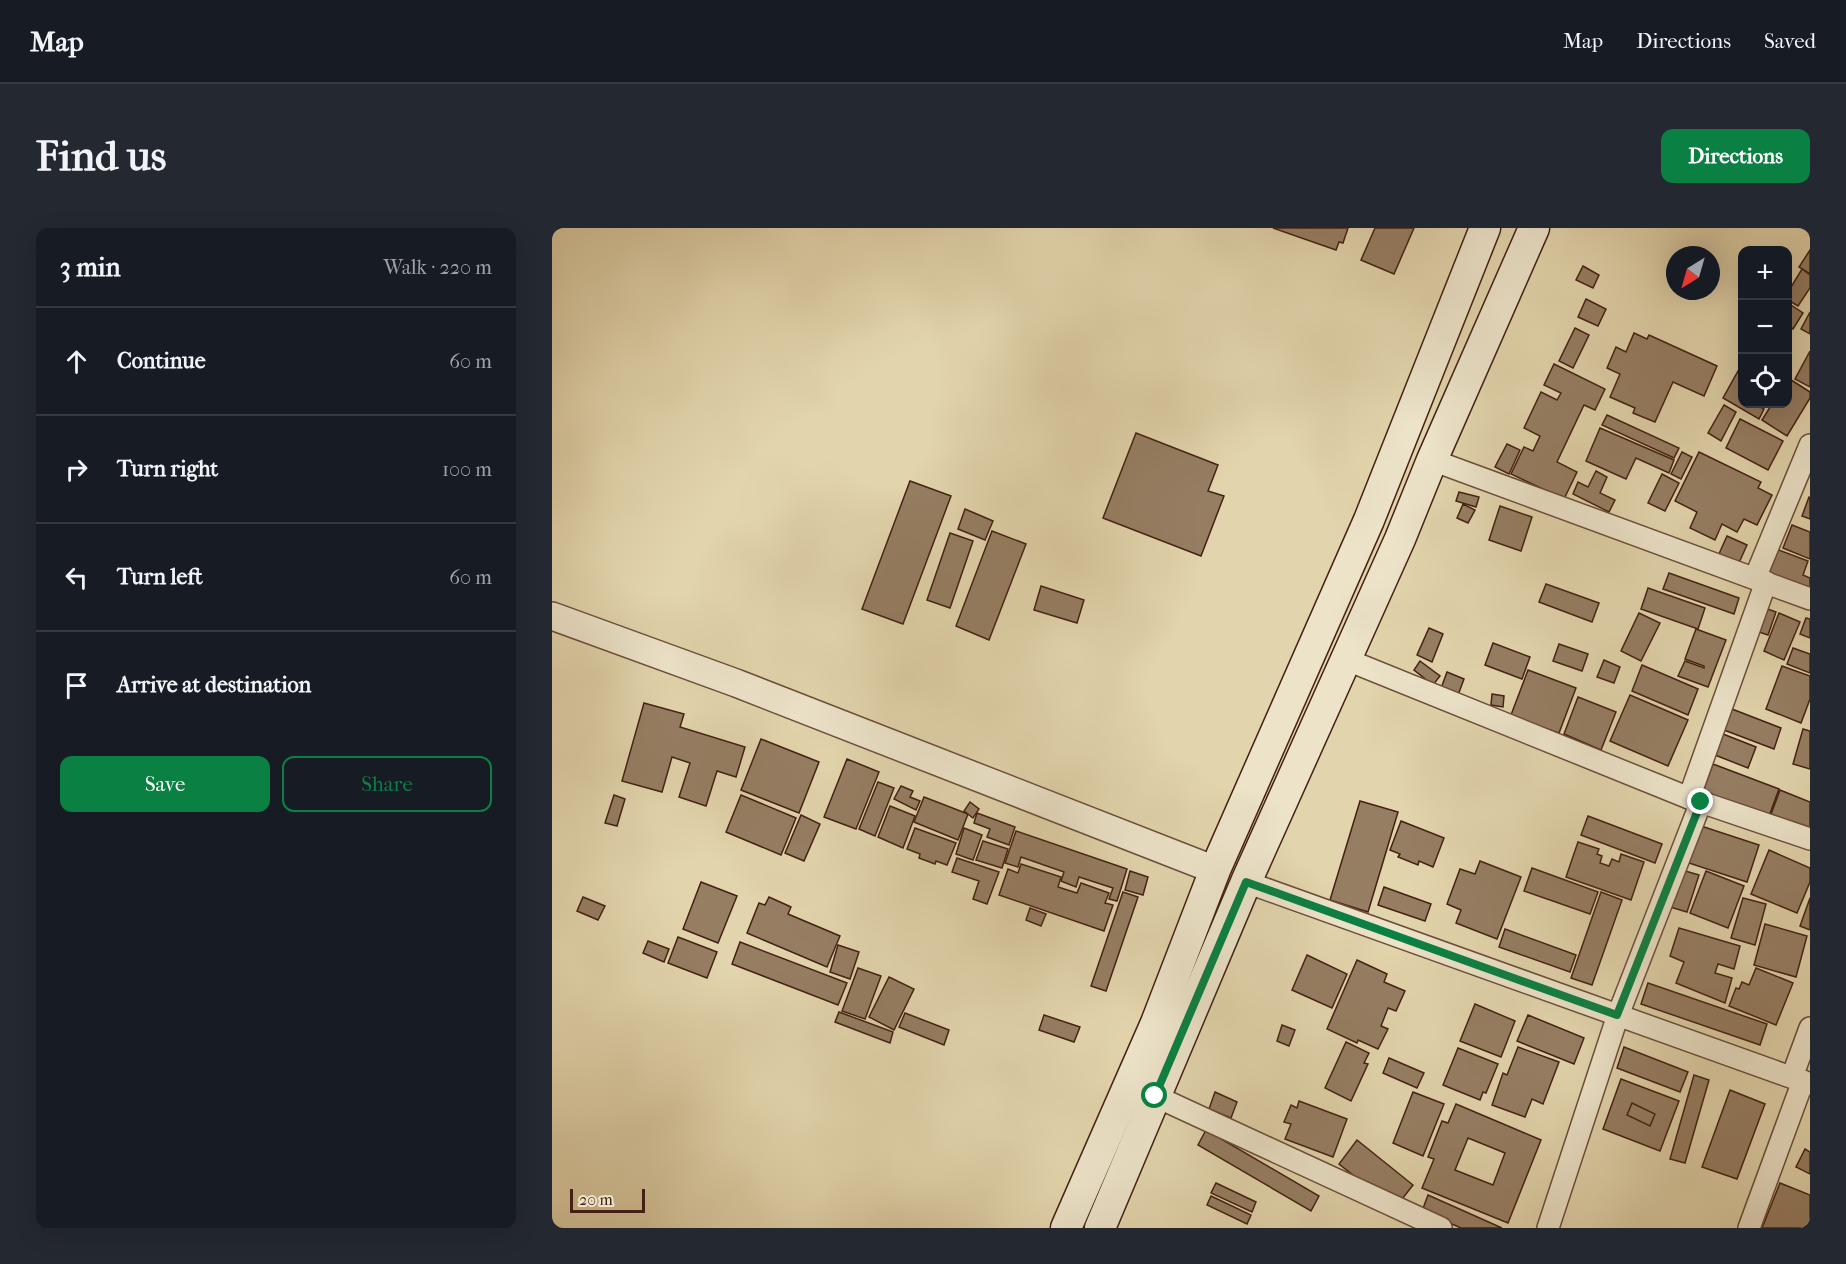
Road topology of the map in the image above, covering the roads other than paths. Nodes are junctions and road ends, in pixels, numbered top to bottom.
1 (1485, 228) edge
2 (1534, 228) edge
3 (1810, 446) edge
4 (1432, 460) junction
5 (1760, 580) junction
6 (1810, 599) edge
7 (552, 616) edge
8 (1345, 659) junction
9 (1695, 800) junction
10 (1810, 839) edge
11 (1215, 870) junction
12 (1246, 882) junction
13 (1617, 1015) junction
14 (1810, 1028) edge
15 (1802, 1081) edge
16 (1155, 1096) junction
17 (1066, 1228) edge
18 (1100, 1228) edge
19 (1441, 1228) edge
20 (1548, 1228) edge
21 (1749, 1228) edge

1 - 11 main road
2 - 4 main road
3 - 5 street
4 - 5 street
4 - 8 main road
5 - 6 street
5 - 9 street
7 - 11 street
8 - 9 street
8 - 12 main road
9 - 10 street
9 - 13 street
11 - 17 main road
12 - 13 street
12 - 16 main road
13 - 15 street
13 - 20 street
14 - 15 street
15 - 21 street
16 - 18 main road
16 - 19 street

